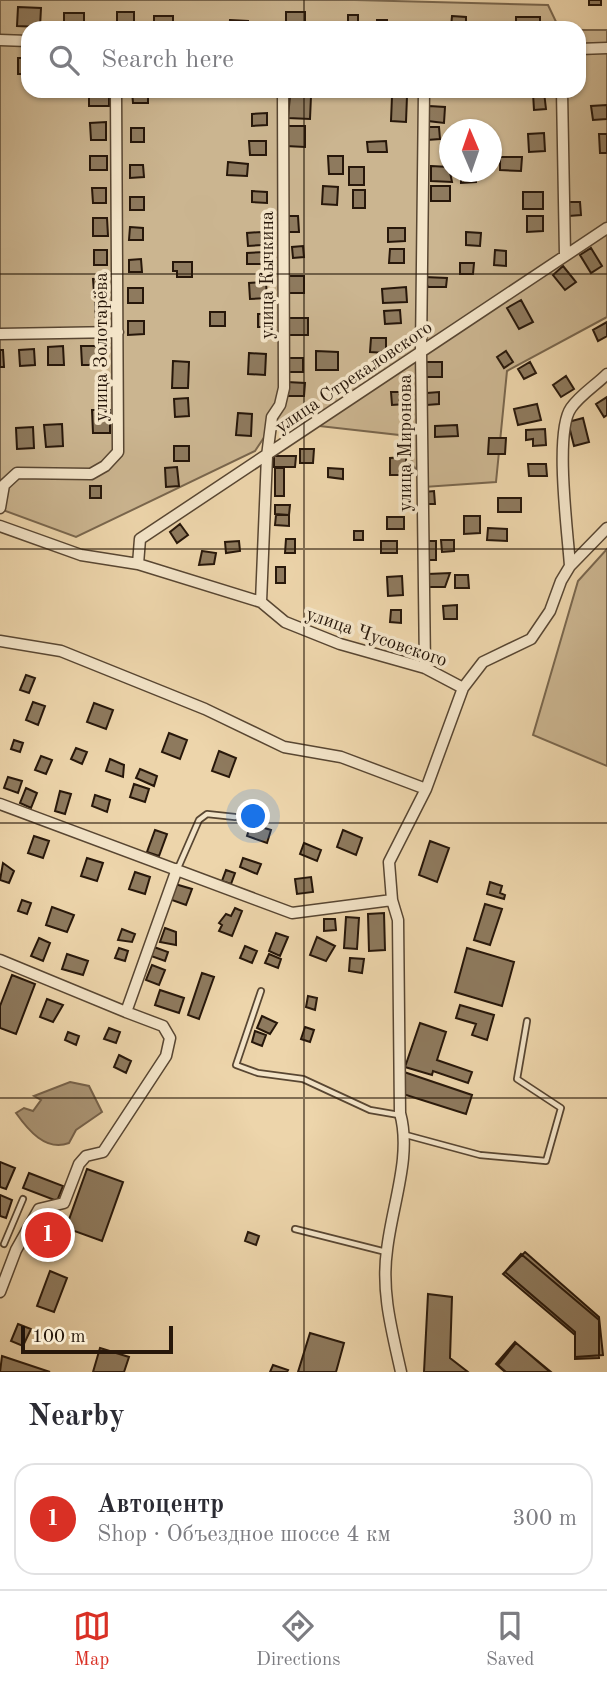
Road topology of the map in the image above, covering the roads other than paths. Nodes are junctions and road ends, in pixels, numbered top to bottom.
1 (0, 40) edge
2 (21, 41) edge
3 (607, 48) edge
4 (586, 49) edge
5 (116, 98) edge
6 (283, 98) edge
7 (424, 98) edge
8 (562, 98) edge
9 (607, 228) edge
10 (565, 256) junction
11 (118, 332) junction
12 (0, 334) edge
13 (421, 351) junction
14 (607, 374) edge
15 (267, 456) junction
16 (0, 509) edge
17 (0, 526) edge
18 (607, 528) edge
19 (138, 564) junction
20 (570, 566) junction
21 (261, 602) junction
22 (0, 641) edge
23 (425, 668) junction
24 (463, 688) junction
25 (426, 789) junction
26 (0, 804) edge
27 (235, 817) dead end
28 (177, 869) junction
29 (392, 900) junction
30 (0, 960) edge
31 (261, 991) dead end
32 (126, 1012) junction
33 (527, 1021) dead end
34 (401, 1116) junction
35 (406, 1135) junction
36 (23, 1199) dead end
37 (295, 1229) dead end
38 (2, 1243) edge
39 (16, 1250) junction
40 (386, 1252) junction
41 (0, 1292) edge
42 (401, 1372) edge

1 - 2 street
3 - 4 street
5 - 11 street, улица Золотарёва
6 - 15 street, улица Кычкина
7 - 13 street, улица Миронова
8 - 10 street
9 - 10 street, улица Стрекаловского
10 - 13 street, улица Стрекаловского
11 - 12 street
11 - 16 street, улица Золотарёва
13 - 15 street, улица Стрекаловского
13 - 23 street, улица Миронова
14 - 20 street
15 - 19 street, улица Стрекаловского
15 - 21 street, улица Кычкина
17 - 19 street, улица Чусовского
18 - 20 street
19 - 21 street, улица Чусовского
20 - 24 street
21 - 23 street, улица Чусовского
22 - 25 street
23 - 24 street, улица Чусовского
24 - 25 street
25 - 29 street
26 - 28 street
27 - 28 lane
28 - 29 street
28 - 32 street
29 - 34 street
30 - 32 street
31 - 34 lane
32 - 39 street
33 - 35 lane
34 - 35 street
35 - 40 street
36 - 38 lane
37 - 40 lane
38 - 39 lane
39 - 41 street
40 - 42 street

